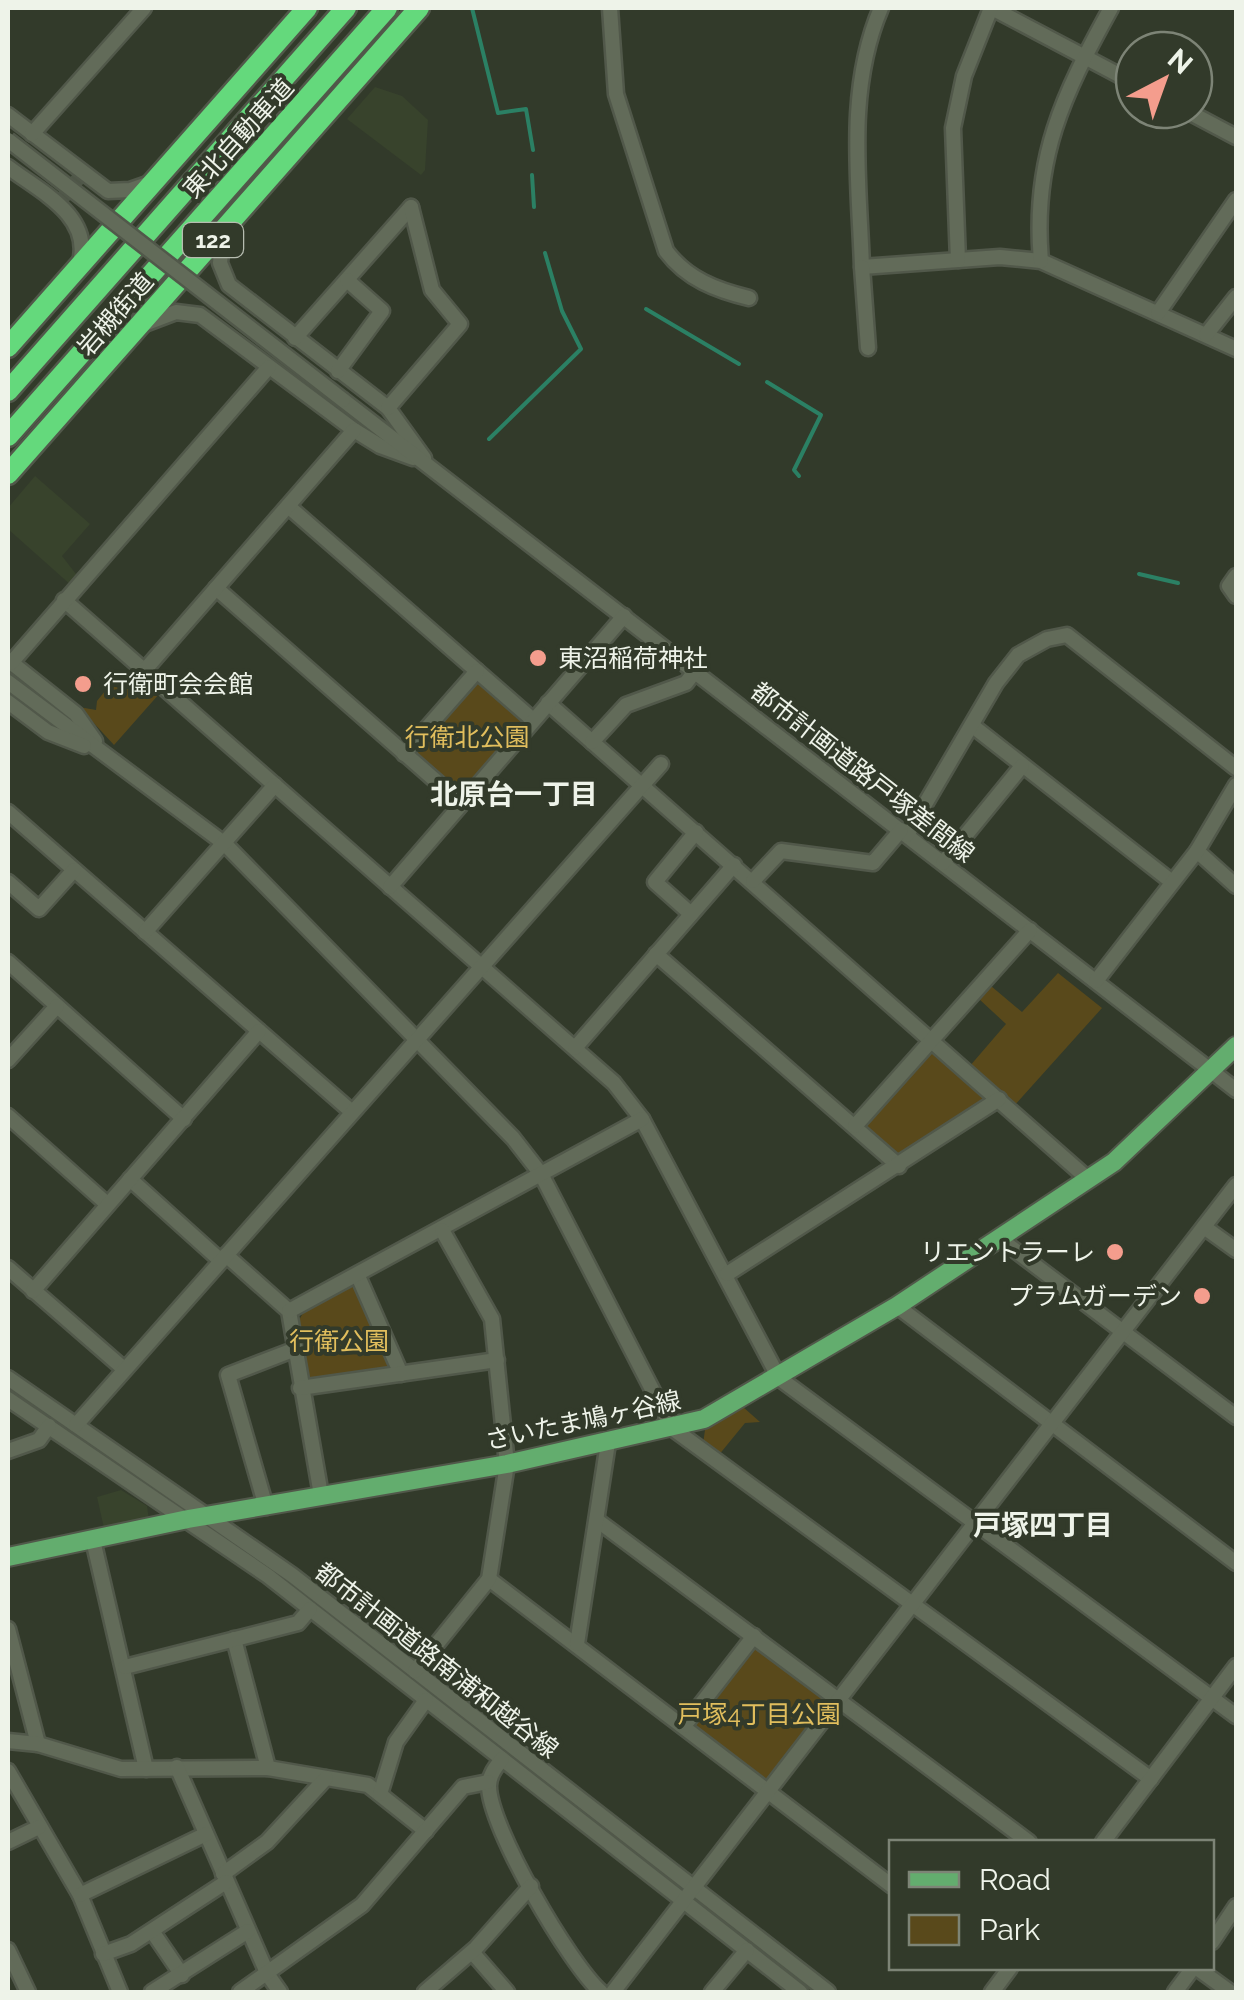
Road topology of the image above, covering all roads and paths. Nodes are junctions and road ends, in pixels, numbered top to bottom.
1 (144, 8) edge
2 (307, 8) edge
3 (346, 8) edge
4 (387, 8) edge
5 (419, 8) edge
6 (610, 8) edge
7 (880, 8) edge
8 (992, 8) edge
9 (1110, 8) edge
10 (1084, 56) junction
11 (1114, 72) edge
12 (8, 115) edge
13 (32, 134) junction
14 (8, 140) edge
15 (8, 167) edge
16 (156, 179) junction
17 (1236, 200) edge
18 (225, 226) junction
19 (958, 260) junction
20 (1041, 262) junction
21 (862, 267) junction
22 (79, 268) junction
23 (347, 280) junction
24 (1236, 297) edge
25 (749, 298) dead end
26 (1158, 313) junction
27 (133, 332) junction
28 (1206, 335) junction
29 (295, 338) junction
30 (8, 347) edge
31 (868, 348) dead end
32 (1236, 350) edge
33 (269, 366) junction
34 (338, 371) junction
35 (8, 391) edge
36 (388, 408) junction
37 (354, 430) junction
38 (8, 436) edge
39 (427, 464) junction
40 (8, 474) edge
41 (288, 506) junction
42 (1236, 576) edge
43 (216, 588) junction
44 (1236, 596) edge
45 (64, 600) junction
46 (624, 616) junction
47 (9, 662) edge
48 (144, 670) junction
49 (696, 670) junction
50 (477, 671) junction
51 (8, 682) edge
52 (8, 702) edge
53 (548, 703) junction
54 (533, 720) junction
55 (974, 726) junction
56 (592, 742) junction
57 (105, 754) junction
58 (404, 754) junction
59 (661, 764) dead end
60 (1022, 766) junction
61 (1236, 768) edge
62 (275, 785) junction
63 (642, 785) junction
64 (1236, 785) edge
65 (462, 803) junction
66 (13, 816) edge
67 (696, 832) junction
68 (904, 832) junction
69 (8, 833) edge
70 (224, 844) junction
71 (1197, 852) junction
72 (943, 862) junction
73 (734, 865) junction
74 (74, 870) junction
75 (753, 881) junction
76 (8, 882) edge
77 (1172, 882) junction
78 (390, 886) junction
79 (1236, 886) edge
80 (691, 914) junction
81 (1030, 930) junction
82 (145, 932) junction
83 (656, 954) junction
84 (8, 962) edge
85 (481, 966) junction
86 (1096, 981) junction
87 (56, 1006) junction
88 (260, 1031) junction
89 (416, 1039) junction
90 (932, 1040) junction
91 (1236, 1046) edge
92 (575, 1048) junction
93 (8, 1060) edge
94 (1212, 1071) junction
95 (1236, 1090) edge
96 (999, 1099) junction
97 (352, 1112) junction
98 (8, 1116) edge
99 (184, 1119) junction
100 (642, 1119) junction
101 (854, 1126) junction
102 (899, 1166) junction
103 (540, 1174) junction
104 (130, 1178) junction
105 (1088, 1179) junction
106 (1236, 1186) edge
107 (108, 1204) junction
108 (1204, 1226) junction
109 (442, 1230) junction
110 (1000, 1238) junction
111 (1236, 1250) edge
112 (223, 1258) junction
113 (8, 1268) edge
114 (727, 1274) junction
115 (358, 1276) junction
116 (33, 1290) junction
117 (897, 1306) junction
118 (289, 1311) junction
119 (1123, 1332) junction
120 (293, 1350) junction
121 (496, 1360) junction
122 (124, 1369) junction
123 (401, 1374) junction
124 (8, 1378) edge
125 (779, 1378) junction
126 (300, 1388) junction
127 (8, 1399) edge
128 (1236, 1418) edge
129 (1050, 1424) junction
130 (76, 1425) junction
131 (49, 1426) junction
132 (672, 1428) junction
133 (608, 1442) junction
134 (8, 1451) edge
135 (507, 1464) junction
136 (321, 1495) junction
137 (266, 1507) junction
138 (212, 1517) junction
139 (188, 1519) junction
140 (598, 1521) junction
141 (973, 1525) junction
142 (93, 1540) junction
143 (8, 1557) edge
144 (1236, 1563) edge
145 (489, 1579) junction
146 (913, 1606) junction
147 (310, 1609) junction
148 (8, 1630) edge
149 (754, 1636) junction
150 (234, 1639) junction
151 (576, 1644) junction
152 (1236, 1666) edge
153 (125, 1667) junction
154 (415, 1671) junction
155 (1212, 1699) junction
156 (426, 1700) junction
157 (838, 1700) junction
158 (1236, 1716) edge
159 (684, 1726) junction
160 (8, 1741) edge
161 (38, 1744) junction
162 (502, 1759) junction
163 (176, 1766) junction
164 (268, 1768) junction
165 (146, 1769) junction
166 (8, 1771) edge
167 (326, 1778) junction
168 (1151, 1780) junction
169 (488, 1782) junction
170 (769, 1791) junction
171 (380, 1794) junction
172 (38, 1827) junction
173 (426, 1831) junction
174 (206, 1834) junction
175 (1026, 1840) edge
176 (1105, 1840) edge
177 (8, 1842) edge
178 (224, 1878) junction
179 (889, 1884) edge
180 (531, 1886) junction
181 (694, 1888) junction
182 (80, 1896) junction
183 (684, 1901) junction
184 (1236, 1906) edge
185 (152, 1931) junction
186 (248, 1931) junction
187 (1214, 1939) edge
188 (8, 1950) edge
189 (747, 1950) junction
190 (472, 1952) junction
191 (103, 1954) junction
192 (1004, 1970) edge
193 (1193, 1970) edge
194 (1198, 1970) edge
195 (182, 1975) junction
196 (268, 1975) junction
197 (28, 1992) edge
198 (120, 1992) edge
199 (152, 1992) edge
200 (240, 1992) edge
201 (280, 1992) edge
202 (425, 1992) edge
203 (507, 1992) edge
204 (601, 1992) edge
205 (613, 1992) edge
206 (712, 1992) edge
207 (800, 1992) edge
208 (828, 1992) edge
209 (992, 1992) edge
210 (1175, 1992) edge
211 (1230, 1992) edge

1 - 13 street
2 - 16 highway
3 - 35 highway, 東北自動車道
4 - 38 highway, 東北自動車道
5 - 18 highway, 岩槻街道 / 122
6 - 25 street
7 - 21 street
8 - 10 street
8 - 19 street
9 - 10 street
10 - 11 street
10 - 20 street
12 - 13 street
13 - 16 street
14 - 39 street, 都市計画道路戸塚差間線, bridge
15 - 22 street
16 - 22 highway
17 - 26 street
18 - 27 highway, 岩槻街道 / 122
18 - 29 street
19 - 20 street
19 - 21 street
20 - 26 street
21 - 31 street
22 - 30 highway
23 - 29 street
23 - 34 street
23 - 36 street
24 - 28 street
26 - 28 street
27 - 33 street
27 - 40 highway, 岩槻街道 / 122
28 - 32 street
29 - 34 street
33 - 37 street
33 - 45 street
34 - 36 street
36 - 39 street
37 - 39 street
37 - 41 street
39 - 46 street, 都市計画道路戸塚差間線
41 - 43 street
41 - 50 street
42 - 44 street
43 - 48 street
43 - 58 street
45 - 47 street
45 - 48 street
46 - 49 street, 都市計画道路戸塚差間線
46 - 53 street
47 - 57 street
48 - 62 street
49 - 56 street
49 - 68 street, 都市計画道路戸塚差間線
50 - 54 street
50 - 58 street
51 - 57 street
52 - 57 street
53 - 54 street
53 - 56 street
54 - 65 street
55 - 60 street
55 - 61 street
55 - 68 street
56 - 63 street
57 - 70 street
58 - 65 street
59 - 63 street
60 - 72 street
60 - 77 street
62 - 70 street
62 - 78 street
63 - 67 street
63 - 85 street
64 - 71 street
65 - 78 street
66 - 69 street
66 - 74 street
67 - 73 street
67 - 80 street
68 - 72 street, 都市計画道路戸塚差間線
68 - 75 street
70 - 82 street
70 - 89 street
71 - 77 street
71 - 79 street
72 - 81 street, 都市計画道路戸塚差間線
73 - 75 street
73 - 80 street
74 - 76 street
74 - 82 street
75 - 90 street
77 - 86 street
78 - 85 street
80 - 83 street
81 - 86 street, 都市計画道路戸塚差間線
81 - 90 street
82 - 88 street
83 - 92 street
83 - 101 street
84 - 87 street
85 - 89 street
85 - 92 street
86 - 94 street, 都市計画道路戸塚差間線
87 - 93 street
87 - 99 street
88 - 97 street
88 - 99 street
89 - 97 street
89 - 103 street
90 - 96 street
90 - 101 street
91 - 94 main road, さいたま鳩ヶ谷線
92 - 100 street
94 - 95 street, 都市計画道路戸塚差間線
94 - 105 main road, さいたま鳩ヶ谷線
96 - 102 street
96 - 105 street
97 - 112 street
98 - 107 street
99 - 104 street
100 - 103 street
100 - 114 street
101 - 102 street
102 - 114 street
103 - 109 street
103 - 132 street
104 - 107 street
104 - 112 street
105 - 110 main road, さいたま鳩ヶ谷線
106 - 108 street
107 - 116 street
108 - 111 street
108 - 119 street
109 - 115 street
109 - 121 street
110 - 117 main road, さいたま鳩ヶ谷線
110 - 119 street
112 - 118 street
112 - 122 street
113 - 116 street
114 - 125 street
115 - 118 street
115 - 123 street
116 - 122 street
117 - 125 main road, さいたま鳩ヶ谷線
117 - 129 street
118 - 120 street
119 - 128 street
119 - 129 street
120 - 126 street
120 - 137 street
121 - 123 street
121 - 135 street
122 - 130 street
123 - 126 street
124 - 130 street, 都市計画道路南浦和越谷線
125 - 132 main road, さいたま鳩ヶ谷線
125 - 141 street
126 - 136 street
127 - 131 street, 都市計画道路南浦和越谷線
129 - 141 street
129 - 144 street
130 - 138 street, 都市計画道路南浦和越谷線
131 - 134 street
131 - 139 street, 都市計画道路南浦和越谷線
132 - 133 main road, さいたま鳩ヶ谷線
132 - 146 street
133 - 135 main road, さいたま鳩ヶ谷線
133 - 140 street
135 - 136 main road, さいたま鳩ヶ谷線
135 - 145 street
136 - 137 main road, さいたま鳩ヶ谷線
137 - 138 main road, さいたま鳩ヶ谷線
138 - 139 main road, さいたま鳩ヶ谷線
138 - 154 street, 都市計画道路南浦和越谷線
139 - 142 main road, さいたま鳩ヶ谷線
139 - 147 street, 都市計画道路南浦和越谷線
140 - 149 street
140 - 151 street
141 - 146 street
141 - 155 street
142 - 143 main road, さいたま鳩ヶ谷線
142 - 153 street
145 - 151 street
145 - 154 street
146 - 157 street
146 - 168 street
147 - 150 street
147 - 156 street, 都市計画道路南浦和越谷線
148 - 161 street
149 - 157 street
149 - 159 street
150 - 153 street
150 - 164 street
151 - 159 street
152 - 155 street
153 - 165 street
154 - 181 street, 都市計画道路南浦和越谷線
155 - 158 street
155 - 168 street
156 - 162 street, 都市計画道路南浦和越谷線
156 - 171 street
157 - 170 street
157 - 175 street
159 - 170 street
160 - 161 street
161 - 165 street
162 - 169 street
162 - 183 street, 都市計画道路南浦和越谷線
163 - 164 street
163 - 165 street
163 - 174 street
164 - 167 street
166 - 172 street
167 - 171 street
167 - 178 street
168 - 176 street
169 - 173 street
169 - 180 street
170 - 179 street
170 - 181 street
171 - 173 street
172 - 177 street
172 - 182 street
173 - 196 street
174 - 178 street
174 - 182 street
178 - 185 street
178 - 186 street
180 - 190 street
180 - 204 street
181 - 183 street
181 - 208 street, 都市計画道路南浦和越谷線
182 - 191 street
183 - 189 street, 都市計画道路南浦和越谷線
183 - 205 street
184 - 187 street
185 - 191 street
185 - 195 street
186 - 195 street
186 - 196 street
188 - 197 street
189 - 206 street
189 - 207 street, 都市計画道路南浦和越谷線
190 - 202 street
190 - 203 street
191 - 198 street
192 - 209 street
193 - 210 street
194 - 211 street
195 - 199 street
196 - 200 street
196 - 201 street

